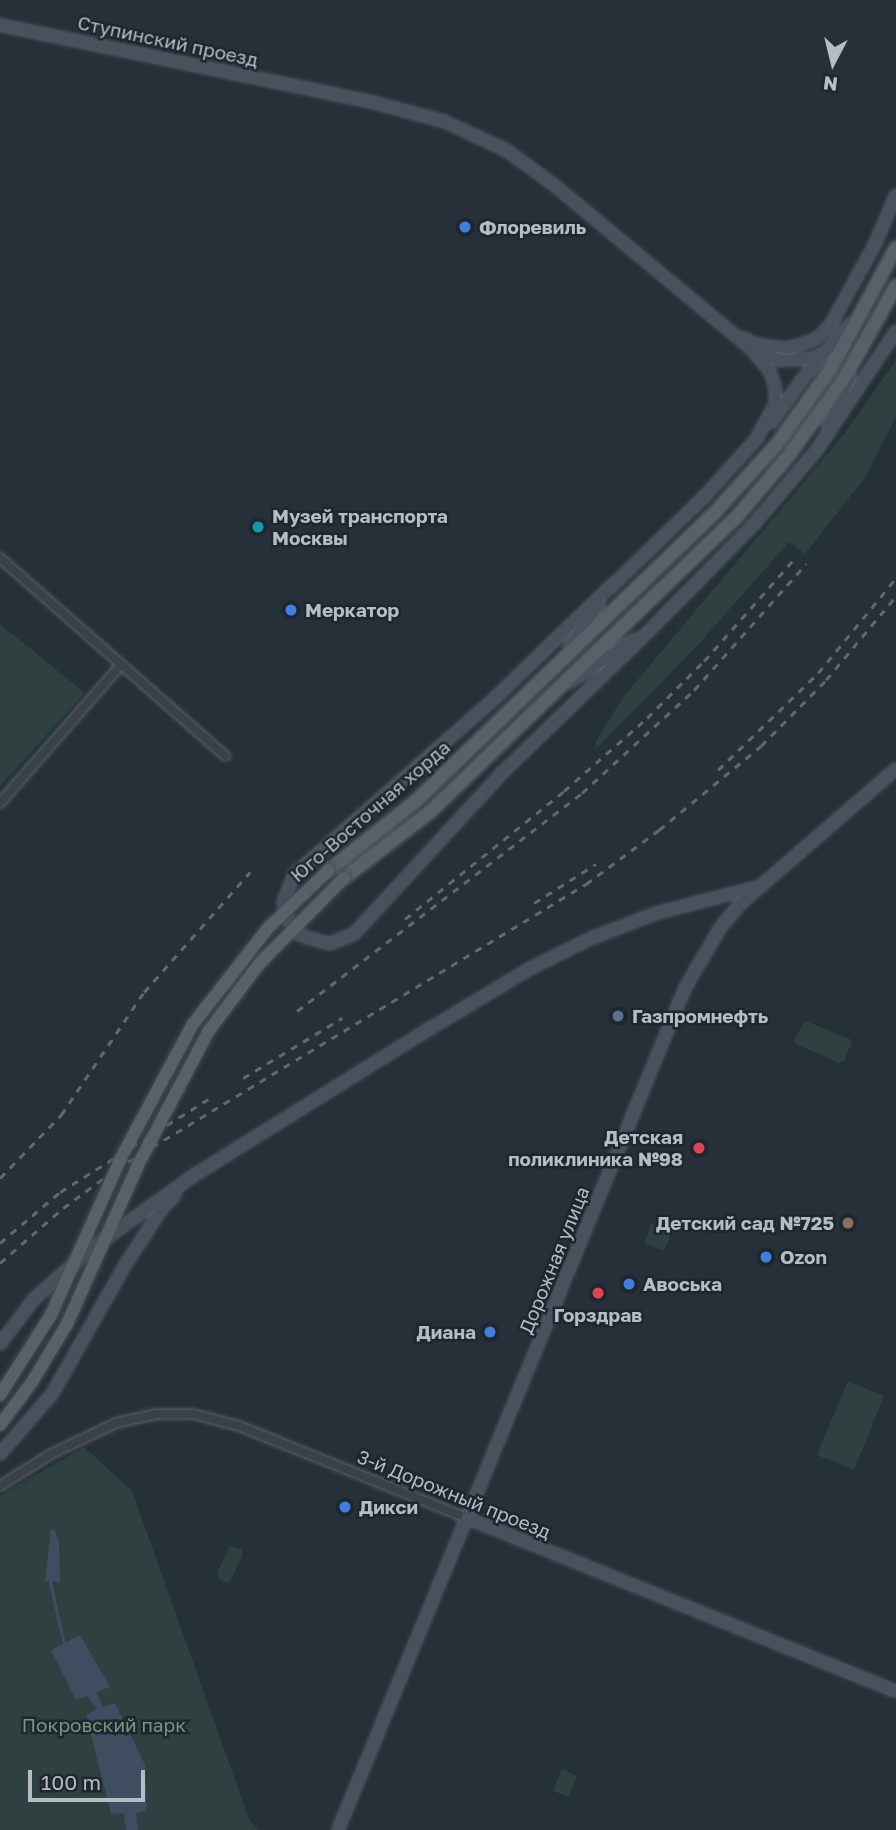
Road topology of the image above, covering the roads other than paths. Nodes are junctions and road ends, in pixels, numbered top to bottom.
1 (0, 25) edge
2 (896, 195) edge
3 (896, 247) edge
4 (896, 286) edge
5 (725, 328) junction
6 (896, 331) edge
7 (750, 348) junction
8 (860, 351) junction
9 (825, 353) junction
10 (755, 441) junction
11 (816, 451) junction
12 (0, 558) edge
13 (613, 583) junction
14 (651, 629) junction
15 (121, 665) junction
16 (547, 673) junction
17 (561, 686) junction
18 (225, 756) dead end
19 (896, 769) edge
20 (0, 803) edge
21 (763, 883) junction
22 (713, 900) junction
23 (740, 904) junction
24 (727, 919) junction
25 (197, 1174) junction
26 (0, 1344) edge
27 (0, 1395) edge
28 (0, 1425) edge
29 (0, 1454) edge
30 (0, 1486) edge
31 (467, 1518) junction
32 (896, 1691) edge
33 (338, 1830) edge

1 - 5 street, Ступинский проезд
2 - 5 street
3 - 9 street
3 - 16 main road, Юго-Восточная хорда
4 - 8 main road, Юго-Восточная хорда
5 - 7 street
6 - 11 street
7 - 9 street
7 - 10 street
8 - 11 street
8 - 17 main road, Юго-Восточная хорда
9 - 10 street
10 - 13 street
11 - 14 street
12 - 15 street
13 - 14 street
13 - 16 street
14 - 17 street
15 - 18 street
15 - 20 street
16 - 27 main road, Юго-Восточная хорда, bridge
17 - 28 main road, Юго-Восточная хорда, bridge
19 - 21 street, Дорожная улица
21 - 22 street
21 - 23 street, Дорожная улица
22 - 23 street
22 - 24 street
22 - 25 street
23 - 24 street, Дорожная улица
24 - 31 street, Дорожная улица
25 - 26 street
25 - 29 street
30 - 31 street, 3-й Дорожный проезд
31 - 32 street, 3-й Дорожный проезд
31 - 33 street, Дорожная улица

